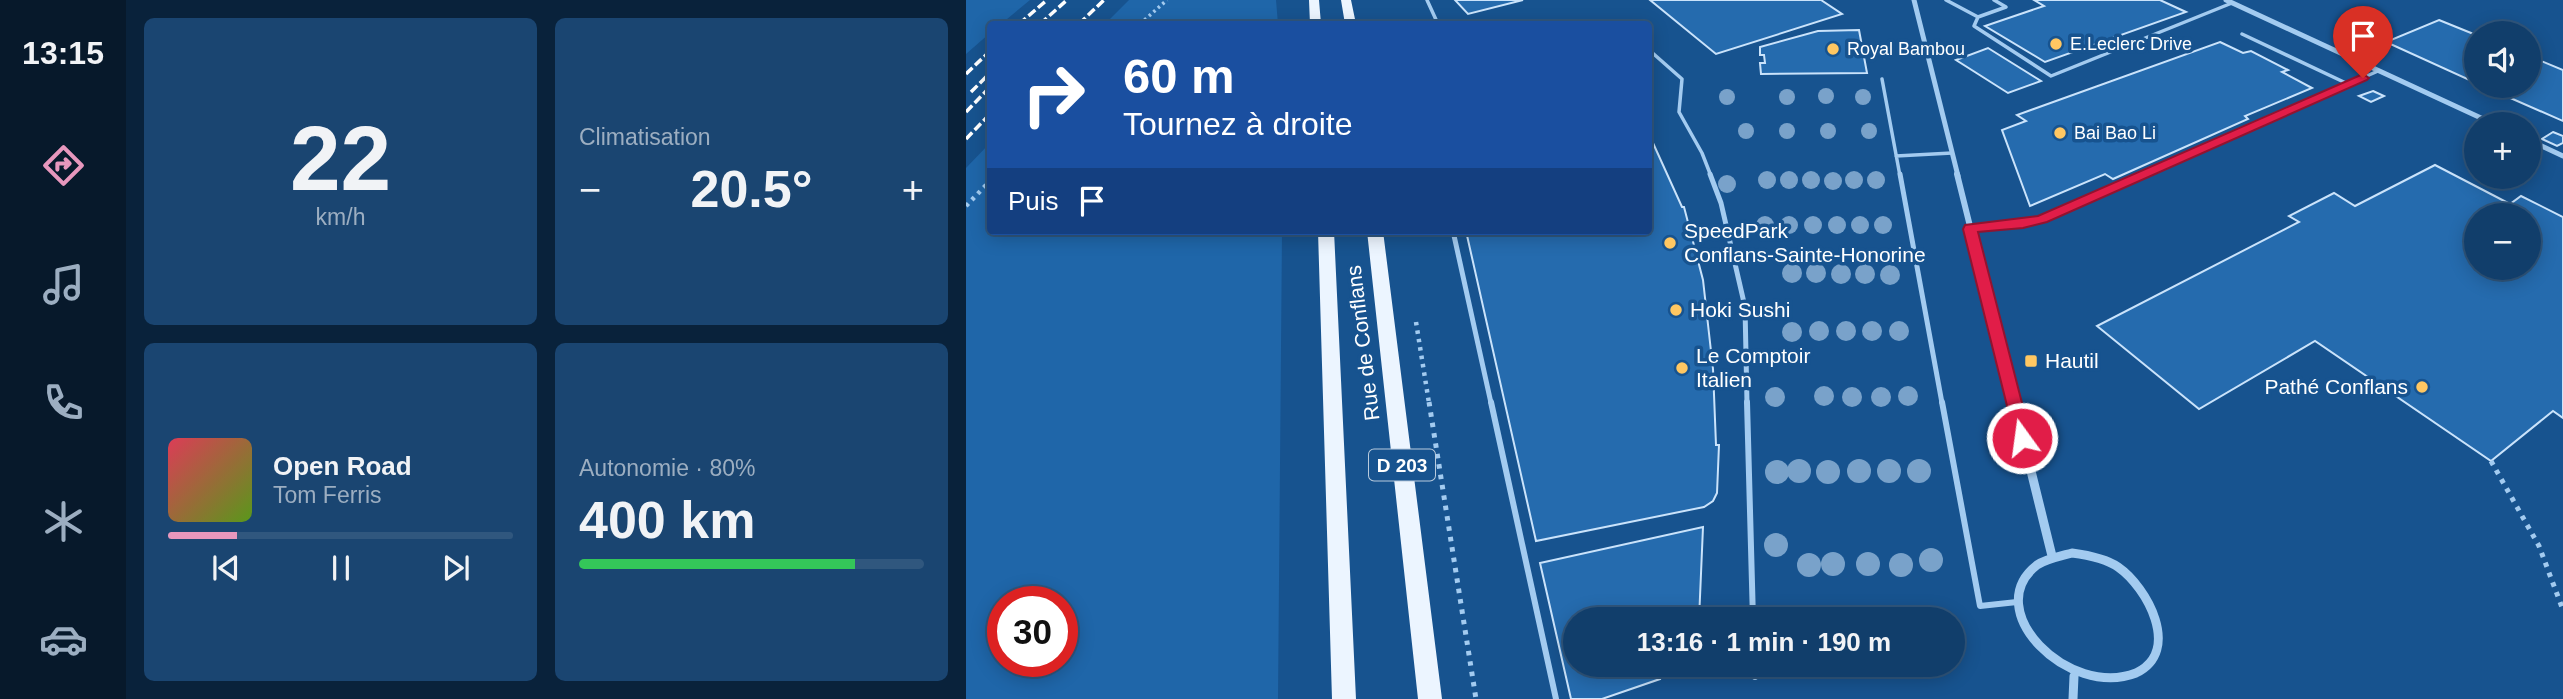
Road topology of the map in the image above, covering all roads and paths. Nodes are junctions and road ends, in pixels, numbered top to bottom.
1 (1167, 0) edge
2 (1314, 0) edge
3 (1346, 0) edge
4 (1427, 0) edge
5 (1914, 0) edge
6 (1946, 0) edge
7 (1994, 0) edge
8 (2226, 0) edge
9 (2232, 3) junction
10 (1978, 16) junction
11 (1143, 21) edge
12 (1316, 21) edge
13 (1350, 21) edge
14 (1437, 21) edge
15 (2242, 34) dead end
16 (1652, 53) edge
17 (2378, 71) junction
18 (1882, 79) dead end
19 (2348, 84) junction
20 (2468, 112) edge
21 (2541, 146) edge
22 (1702, 153) joint
23 (1952, 153) junction
24 (1896, 156) junction
25 (2563, 156) edge
26 (987, 184) edge
27 (966, 206) edge
28 (1970, 229) junction
29 (1326, 235) edge
30 (1375, 235) edge
31 (1454, 235) edge
32 (1415, 314) dead end
33 (2491, 461) dead end
34 (2052, 556) junction
35 (2017, 602) junction
36 (1753, 607) edge
37 (2563, 610) edge
38 (2074, 676) junction
39 (1344, 699) edge
40 (1430, 699) edge
41 (1476, 699) edge
42 (1556, 699) edge
43 (2073, 699) edge

1 - 11 path
2 - 12 main road
3 - 13 main road
4 - 14 lane
5 - 23 street
6 - 10 lane
7 - 10 lane
8 - 9 street
9 - 10 lane
9 - 17 street
15 - 19 lane
16 - 22 lane
17 - 19 lane
17 - 20 street
18 - 24 lane
19 - 28 lane
21 - 25 street
22 - 36 lane
23 - 24 lane
23 - 28 street
24 - 35 lane
26 - 27 path
28 - 34 street
29 - 39 main road, Rue de Conflans
30 - 40 main road, Rue de Conflans / D 203
31 - 42 lane
32 - 41 path
33 - 37 path
34 - 35 street
34 - 38 street
35 - 38 street
38 - 43 street

